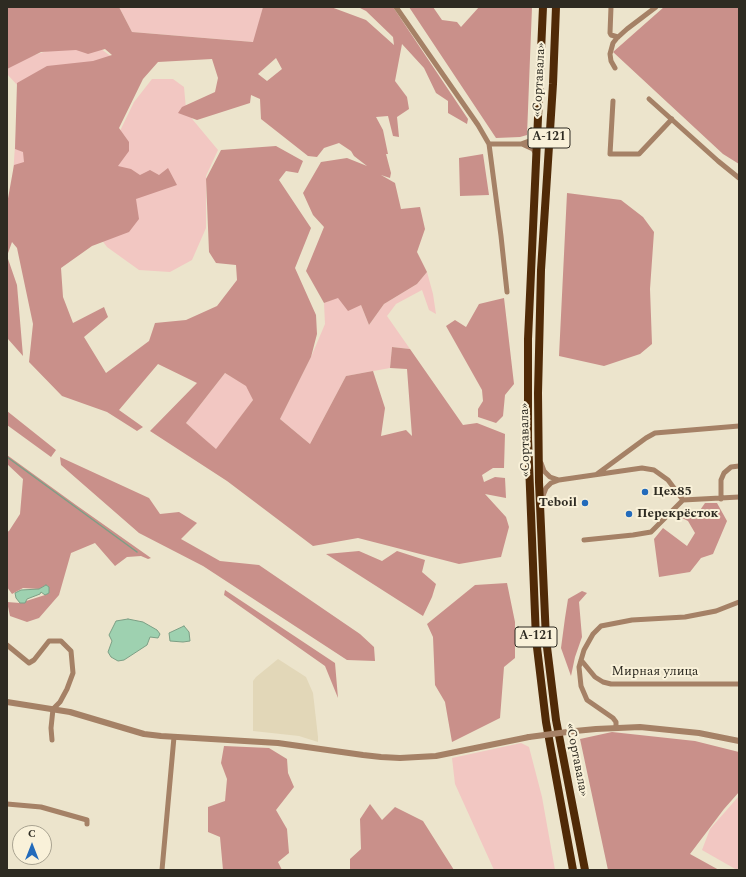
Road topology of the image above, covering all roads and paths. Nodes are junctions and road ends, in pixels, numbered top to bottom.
1 (396, 7) edge
2 (543, 7) edge
3 (556, 7) edge
4 (611, 7) edge
5 (656, 7) edge
6 (618, 37) junction
7 (615, 68) dead end
8 (649, 99) dead end
9 (613, 101) dead end
10 (672, 119) junction
11 (537, 134) junction
12 (489, 144) junction
13 (521, 144) junction
14 (536, 155) junction
15 (739, 178) edge
16 (507, 292) dead end
17 (739, 426) edge
18 (539, 451) junction
19 (739, 466) edge
20 (596, 475) junction
21 (559, 480) junction
22 (739, 498) edge
23 (721, 499) junction
24 (683, 500) junction
25 (540, 510) junction
26 (584, 540) dead end
27 (739, 602) edge
28 (7, 645) edge
29 (581, 660) junction
30 (739, 684) edge
31 (7, 702) edge
32 (53, 709) junction
33 (616, 728) junction
34 (174, 737) junction
35 (52, 740) dead end
36 (739, 741) edge
37 (7, 804) edge
38 (87, 824) dead end
39 (162, 870) edge
40 (573, 870) edge
41 (585, 870) edge

1 - 12 street
2 - 11 highway, «Сортавала» / А-121
3 - 18 highway, «Сортавала» / А-121
4 - 6 street
5 - 6 street
6 - 7 street
8 - 10 street
9 - 10 street
10 - 15 street
11 - 13 street
11 - 14 highway, «Сортавала» / А-121
12 - 13 street
12 - 16 street
13 - 14 street
14 - 40 highway, «Сортавала» / А-121
17 - 20 street
18 - 21 street
18 - 25 highway, «Сортавала» / А-121
19 - 23 street
20 - 21 street
20 - 24 street
21 - 25 street
22 - 23 street
23 - 24 street
24 - 26 street
25 - 41 highway, «Сортавала» / А-121
27 - 29 street
28 - 32 street
29 - 30 street, Мирная улица
29 - 33 street
31 - 32 street
32 - 34 street
32 - 35 street
33 - 34 street, bridge
33 - 36 street
34 - 39 street
37 - 38 street

